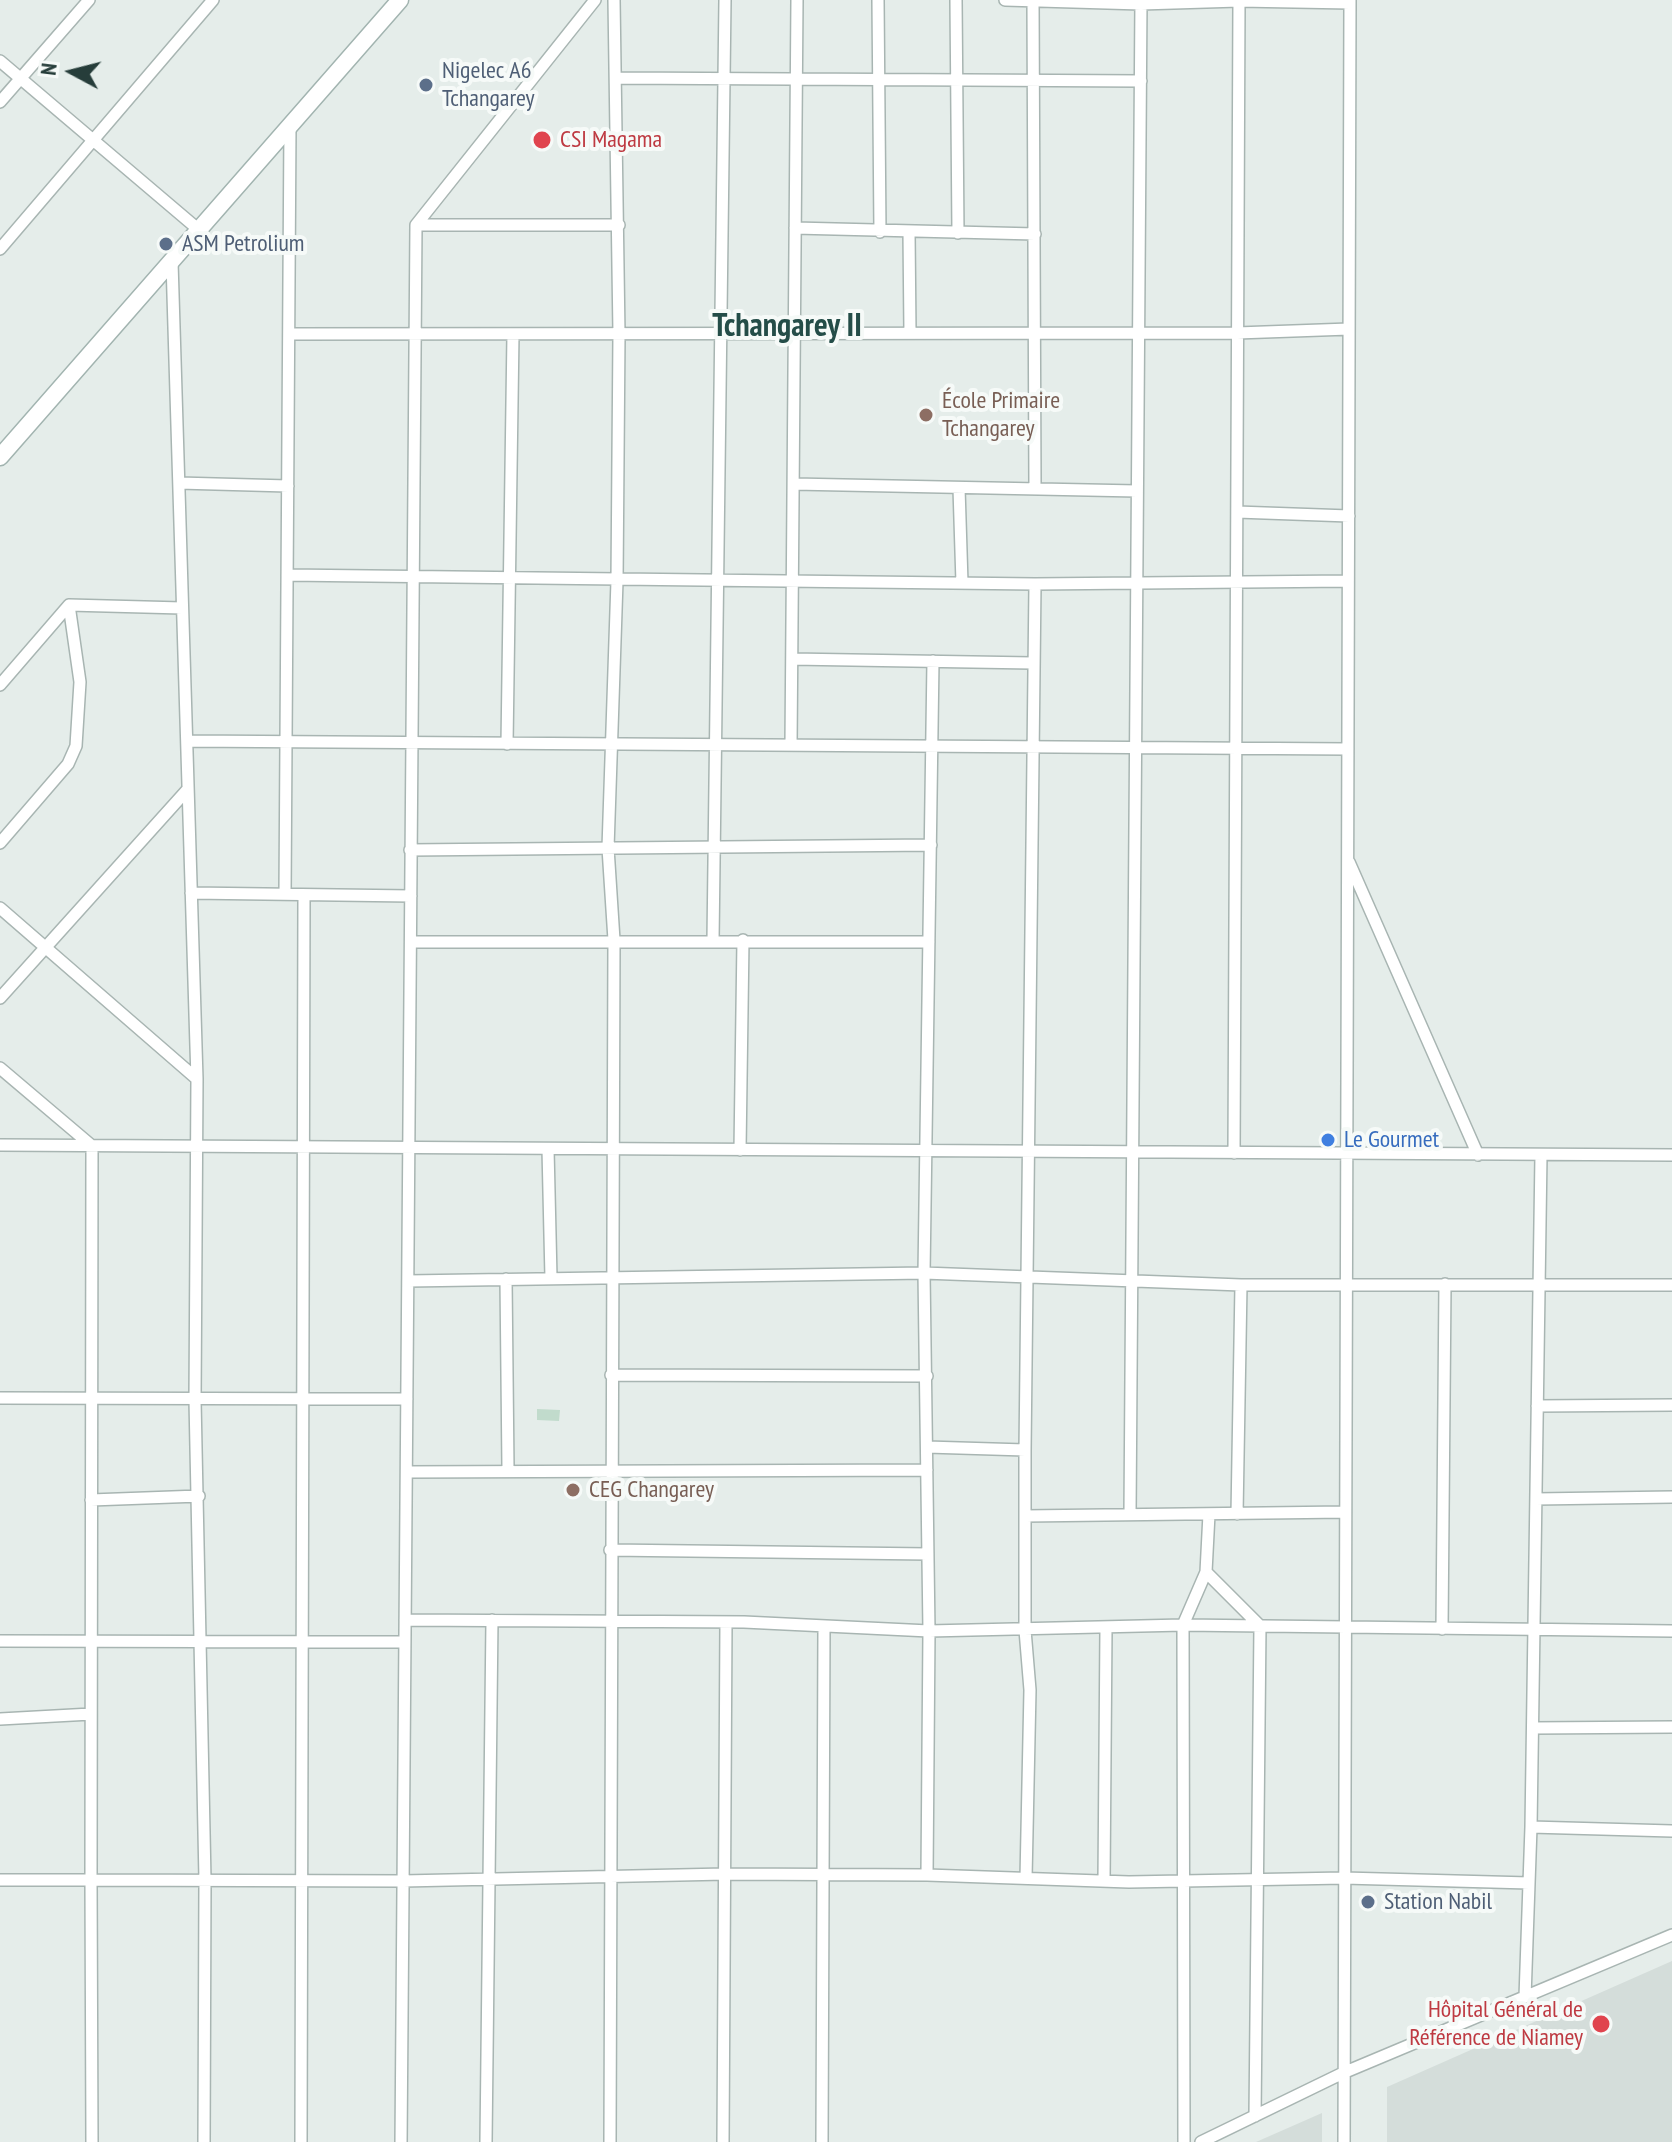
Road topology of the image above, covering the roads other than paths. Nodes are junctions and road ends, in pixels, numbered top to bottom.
1 (89, 0) edge
2 (213, 0) edge
3 (595, 0) edge
4 (614, 0) edge
5 (725, 0) edge
6 (797, 0) edge
7 (878, 0) edge
8 (956, 0) edge
9 (1005, 0) edge
10 (1239, 0) edge
11 (398, 1) edge
12 (1033, 1) edge
13 (1141, 2) edge
14 (1350, 2) edge
15 (0, 61) edge
16 (617, 78) junction
17 (725, 78) junction
18 (20, 79) junction
19 (795, 79) junction
20 (879, 79) junction
21 (955, 80) junction
22 (1034, 81) junction
23 (1141, 81) junction
24 (0, 102) edge
25 (290, 126) junction
26 (93, 141) junction
27 (416, 225) junction
28 (619, 225) junction
29 (795, 228) junction
30 (199, 230) junction
31 (880, 232) junction
32 (909, 232) junction
33 (958, 233) junction
34 (1035, 234) junction
35 (0, 249) edge
36 (172, 262) junction
37 (1349, 329) junction
38 (910, 333) junction
39 (1035, 333) junction
40 (1138, 333) junction
41 (1237, 333) junction
42 (289, 334) junction
43 (415, 334) junction
44 (513, 334) junction
45 (619, 334) junction
46 (721, 334) junction
47 (794, 334) junction
48 (0, 457) edge
49 (179, 483) junction
50 (794, 484) junction
51 (288, 486) junction
52 (959, 488) junction
53 (1035, 489) junction
54 (1137, 491) junction
55 (1237, 512) junction
56 (1349, 516) junction
57 (287, 575) junction
58 (413, 577) junction
59 (509, 580) junction
60 (617, 581) junction
61 (718, 581) junction
62 (794, 581) junction
63 (1136, 581) junction
64 (1236, 581) junction
65 (1348, 581) junction
66 (962, 583) junction
67 (1035, 584) junction
68 (69, 605) junction
69 (182, 608) junction
70 (792, 659) junction
71 (933, 661) junction
72 (1032, 663) junction
73 (0, 685) edge
74 (187, 741) junction
75 (286, 742) junction
76 (412, 743) junction
77 (507, 744) junction
78 (613, 744) junction
79 (717, 745) junction
80 (791, 745) junction
81 (931, 746) junction
82 (1031, 747) junction
83 (1134, 748) junction
84 (1237, 748) junction
85 (1348, 749) junction
86 (188, 789) junction
87 (0, 843) edge
88 (931, 845) junction
89 (715, 847) junction
90 (608, 848) junction
91 (410, 850) junction
92 (1347, 858) junction
93 (191, 893) junction
94 (285, 894) junction
95 (304, 895) junction
96 (411, 896) junction
97 (0, 908) edge
98 (614, 940) junction
99 (713, 940) junction
100 (743, 940) junction
101 (411, 942) junction
102 (929, 942) junction
103 (44, 947) junction
104 (0, 998) edge
105 (0, 1068) edge
106 (197, 1079) junction
107 (0, 1145) edge
108 (92, 1146) junction
109 (196, 1147) junction
110 (304, 1147) junction
111 (409, 1148) junction
112 (548, 1149) junction
113 (614, 1149) junction
114 (740, 1150) junction
115 (925, 1151) junction
116 (1029, 1152) junction
117 (1133, 1153) junction
118 (1234, 1153) junction
119 (1346, 1154) junction
120 (1478, 1155) junction
121 (1541, 1155) junction
122 (1672, 1155) edge
123 (924, 1273) junction
124 (612, 1277) junction
125 (551, 1278) junction
126 (1026, 1278) junction
127 (506, 1279) junction
128 (408, 1281) junction
129 (1130, 1283) junction
130 (1346, 1284) junction
131 (1445, 1284) junction
132 (1241, 1285) junction
133 (1539, 1285) junction
134 (1672, 1285) edge
135 (611, 1375) junction
136 (927, 1376) junction
137 (0, 1398) edge
138 (407, 1399) junction
139 (195, 1400) junction
140 (303, 1400) junction
141 (92, 1401) junction
142 (1672, 1405) edge
143 (1537, 1406) junction
144 (927, 1447) junction
145 (1025, 1450) junction
146 (508, 1469) junction
147 (610, 1469) junction
148 (927, 1470) junction
149 (407, 1472) junction
150 (199, 1496) junction
151 (1672, 1497) edge
152 (1536, 1499) junction
153 (91, 1500) junction
154 (1345, 1512) junction
155 (1130, 1514) junction
156 (1209, 1514) junction
157 (1237, 1514) junction
158 (1025, 1516) junction
159 (610, 1550) junction
160 (928, 1554) junction
161 (1206, 1572) junction
162 (405, 1620) junction
163 (492, 1620) junction
164 (609, 1621) junction
165 (726, 1622) junction
166 (1183, 1625) junction
167 (824, 1626) junction
168 (1260, 1626) junction
169 (1345, 1627) junction
170 (1106, 1628) junction
171 (1442, 1629) junction
172 (1025, 1630) junction
173 (1534, 1630) junction
174 (929, 1631) junction
175 (1672, 1631) edge
176 (0, 1641) edge
177 (91, 1641) junction
178 (201, 1641) junction
179 (304, 1642) junction
180 (405, 1642) junction
181 (91, 1714) junction
182 (0, 1719) edge
183 (1672, 1727) edge
184 (1533, 1728) junction
185 (1531, 1827) junction
186 (1672, 1831) edge
187 (725, 1874) junction
188 (824, 1874) junction
189 (613, 1875) junction
190 (927, 1875) junction
191 (489, 1877) junction
192 (1026, 1878) junction
193 (1344, 1878) junction
194 (1183, 1879) junction
195 (1257, 1879) junction
196 (0, 1880) edge
197 (91, 1880) junction
198 (205, 1880) junction
199 (302, 1880) junction
200 (403, 1881) junction
201 (1104, 1881) junction
202 (1529, 1883) junction
203 (1672, 1935) edge
204 (1525, 1997) junction
205 (1343, 2073) junction
206 (1255, 2116) junction
207 (92, 2142) edge
208 (204, 2142) edge
209 (301, 2142) edge
210 (401, 2142) edge
211 (486, 2142) edge
212 (610, 2142) edge
213 (723, 2142) edge
214 (822, 2142) edge
215 (1184, 2142) edge
216 (1201, 2142) edge
217 (1344, 2142) edge

1 - 18 street
2 - 26 street
3 - 27 street
4 - 16 street
5 - 17 street
6 - 19 street
7 - 20 street
8 - 21 street
9 - 12 street
10 - 13 street
10 - 14 street
10 - 41 street
11 - 25 main road
12 - 13 street
12 - 22 street
13 - 23 street
14 - 37 street
15 - 18 street
16 - 17 street
16 - 28 street
17 - 19 street
17 - 46 street
18 - 24 street
18 - 26 street
19 - 20 street
19 - 29 street
20 - 21 street
20 - 31 street
21 - 22 street
21 - 33 street
22 - 23 street
22 - 34 street
23 - 40 street
25 - 30 main road
25 - 42 street
26 - 30 street
26 - 35 street
27 - 28 street
27 - 43 street
28 - 45 street
29 - 31 street
29 - 47 street
30 - 36 main road
31 - 32 street
32 - 33 street
32 - 38 street
33 - 34 street
34 - 39 street
36 - 48 main road
36 - 49 street
37 - 41 street
37 - 56 street
38 - 39 street
38 - 47 street
39 - 40 street
39 - 53 street
40 - 41 street
40 - 54 street
41 - 55 street
42 - 43 street
42 - 51 street
43 - 44 street
43 - 58 street
44 - 45 street
44 - 59 street
45 - 46 street
45 - 60 street
46 - 47 street
46 - 61 street
47 - 50 street
49 - 51 street
49 - 69 street
50 - 52 street
50 - 62 street
51 - 57 street
52 - 53 street
52 - 66 street
53 - 54 street
54 - 63 street
55 - 56 street
55 - 64 street
56 - 65 street
57 - 58 street
57 - 75 street
58 - 59 street
58 - 76 street
59 - 60 street
59 - 77 street
60 - 61 street
60 - 78 street
61 - 62 street
61 - 79 street
62 - 66 street
62 - 70 street
63 - 64 street
63 - 67 street
63 - 83 street
64 - 65 street
64 - 84 street
65 - 85 street
66 - 67 street
67 - 72 street
68 - 69 street
68 - 73 street
68 - 87 street
69 - 74 street
70 - 71 street
70 - 80 street
71 - 72 street
71 - 81 street
72 - 82 street
74 - 75 street
74 - 86 street
75 - 76 street
75 - 94 street
76 - 77 street
76 - 91 street
77 - 78 street
78 - 79 street
78 - 90 street
79 - 80 street
79 - 89 street
80 - 81 street
81 - 82 street
81 - 88 street
82 - 83 street
82 - 116 street
83 - 84 street
83 - 117 street
84 - 85 street
84 - 118 street
85 - 92 street
86 - 93 street
86 - 103 street
88 - 89 street
88 - 102 street
89 - 90 street
89 - 99 street
90 - 91 street
90 - 98 street
91 - 96 street
92 - 119 street
92 - 120 street
93 - 94 street
93 - 106 street
94 - 95 street
95 - 96 street
95 - 110 street
96 - 101 street
97 - 103 street
98 - 99 street
98 - 101 street
98 - 113 street
99 - 100 street
100 - 102 street
100 - 114 street
101 - 111 street
102 - 115 street
103 - 104 street
103 - 106 street
105 - 108 street
106 - 109 street
107 - 108 street
108 - 109 street
108 - 141 street
109 - 110 street
109 - 139 street
110 - 111 street
110 - 140 street
111 - 112 street
111 - 128 street
112 - 113 street
112 - 125 street
113 - 114 street
113 - 124 street
114 - 115 street
115 - 116 street
115 - 123 street
116 - 117 street
116 - 126 street
117 - 118 street
117 - 129 street
118 - 119 street
119 - 120 street
119 - 130 street
120 - 121 street
121 - 122 street
121 - 133 street
123 - 124 street
123 - 126 street
123 - 136 street
124 - 125 street
124 - 135 street
125 - 127 street
126 - 129 street
126 - 145 street
127 - 128 street
127 - 146 street
128 - 138 street
129 - 132 street
129 - 155 street
130 - 131 street
130 - 132 street
130 - 154 street
131 - 133 street
131 - 171 street
132 - 157 street
133 - 134 street
133 - 143 street
135 - 136 street
135 - 147 street
136 - 144 street
137 - 141 street
138 - 140 street
138 - 149 street
139 - 140 street
139 - 141 street
139 - 150 street
140 - 179 street
141 - 153 street
142 - 143 street
143 - 152 street
144 - 145 street
144 - 148 street
145 - 158 street
146 - 147 street
146 - 149 street
147 - 148 street
147 - 159 street
148 - 160 street
149 - 162 street
150 - 153 street
150 - 178 street
151 - 152 street
152 - 173 street
153 - 177 street
154 - 157 street
154 - 169 street
155 - 156 street
155 - 158 street
156 - 157 street
156 - 161 street
158 - 172 street
159 - 160 street
159 - 164 street
160 - 174 street
161 - 166 street
161 - 168 street
162 - 163 street
162 - 180 street
163 - 164 street
163 - 191 street
164 - 165 street
164 - 189 street
165 - 167 street
165 - 187 street
166 - 168 street
166 - 170 street
166 - 194 street
167 - 174 street
167 - 188 street
168 - 169 street
168 - 195 street
169 - 171 street
169 - 193 street
170 - 172 street
170 - 201 street
171 - 173 street
172 - 174 street
172 - 192 street
173 - 175 street
173 - 184 street
174 - 190 street
176 - 177 street
177 - 178 street
177 - 181 street
178 - 179 street
178 - 198 street
179 - 180 street
179 - 199 street
180 - 200 street
181 - 182 street
181 - 197 street
183 - 184 street
184 - 185 street
185 - 186 street
185 - 202 street
187 - 188 street
187 - 189 street
187 - 213 street
188 - 190 street
188 - 214 street
189 - 191 street
189 - 212 street
190 - 192 street
191 - 200 street
191 - 211 street
192 - 201 street
193 - 195 street
193 - 202 street
193 - 205 street
194 - 195 street
194 - 201 street
194 - 215 street
195 - 206 street
196 - 197 street
197 - 198 street
197 - 207 street
198 - 199 street
198 - 208 street
199 - 200 street
199 - 209 street
200 - 210 street
202 - 204 street
203 - 204 street
204 - 205 street
205 - 206 street
205 - 217 street
206 - 216 street

